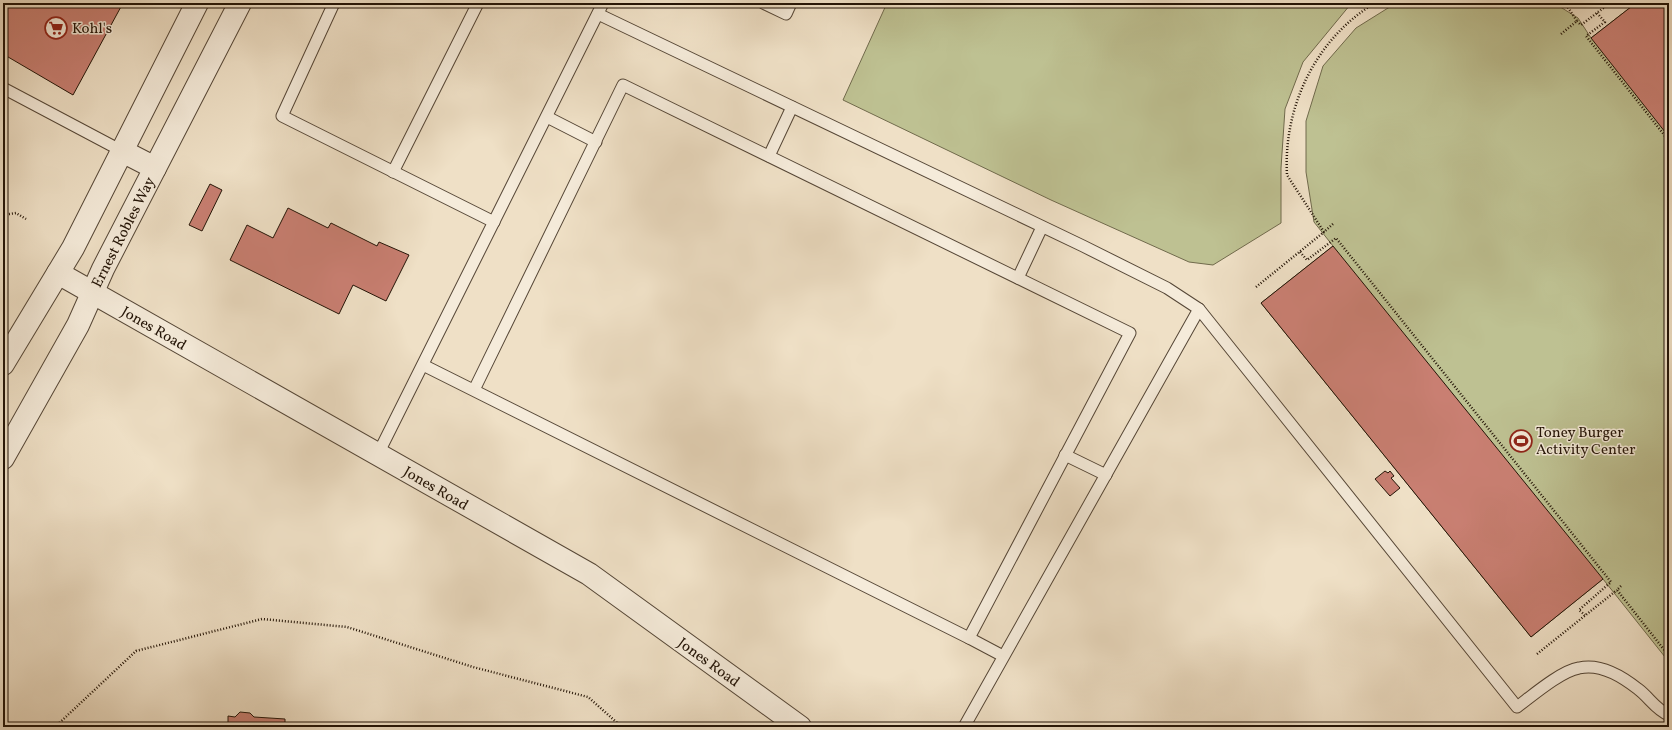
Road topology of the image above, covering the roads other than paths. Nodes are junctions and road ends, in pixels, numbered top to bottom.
1 (197, 3) edge
2 (240, 3) edge
3 (334, 3) edge
4 (478, 3) edge
5 (603, 3) edge
6 (763, 3) edge
7 (791, 3) edge
8 (598, 14) junction
9 (3, 88) edge
10 (792, 107) junction
11 (547, 117) junction
12 (596, 142) junction
13 (122, 151) junction
14 (769, 156) junction
15 (155, 168) junction
16 (393, 172) junction
17 (494, 222) junction
18 (1042, 227) junction
19 (58, 273) junction
20 (1018, 278) junction
21 (92, 293) junction
22 (1199, 309) junction
23 (3, 364) edge
24 (424, 365) junction
25 (474, 390) junction
26 (378, 454) junction
27 (1065, 455) junction
28 (3, 458) edge
29 (1106, 475) junction
30 (969, 638) junction
31 (1003, 656) junction
32 (1669, 715) edge
33 (800, 727) edge
34 (964, 727) edge

1 - 13 street
2 - 15 street, Ernest Robles Way
3 - 16 lane
4 - 16 lane
5 - 8 lane
6 - 7 lane
8 - 10 lane
8 - 11 lane
9 - 13 lane
10 - 14 lane
10 - 18 lane
11 - 12 lane
11 - 17 lane
12 - 14 lane
12 - 25 lane
13 - 15 street
13 - 19 street
14 - 20 lane
15 - 21 street, Ernest Robles Way
16 - 17 lane
17 - 24 lane
18 - 20 lane
18 - 22 lane
19 - 21 street, Jones Road
19 - 23 street
20 - 27 lane
21 - 26 street, Jones Road
21 - 28 street, Ernest Robles Way
22 - 29 lane
22 - 32 lane
24 - 25 lane
24 - 26 lane
25 - 30 lane
26 - 33 street, Jones Road
27 - 29 lane
27 - 30 lane
29 - 31 lane
30 - 31 lane
31 - 34 lane

